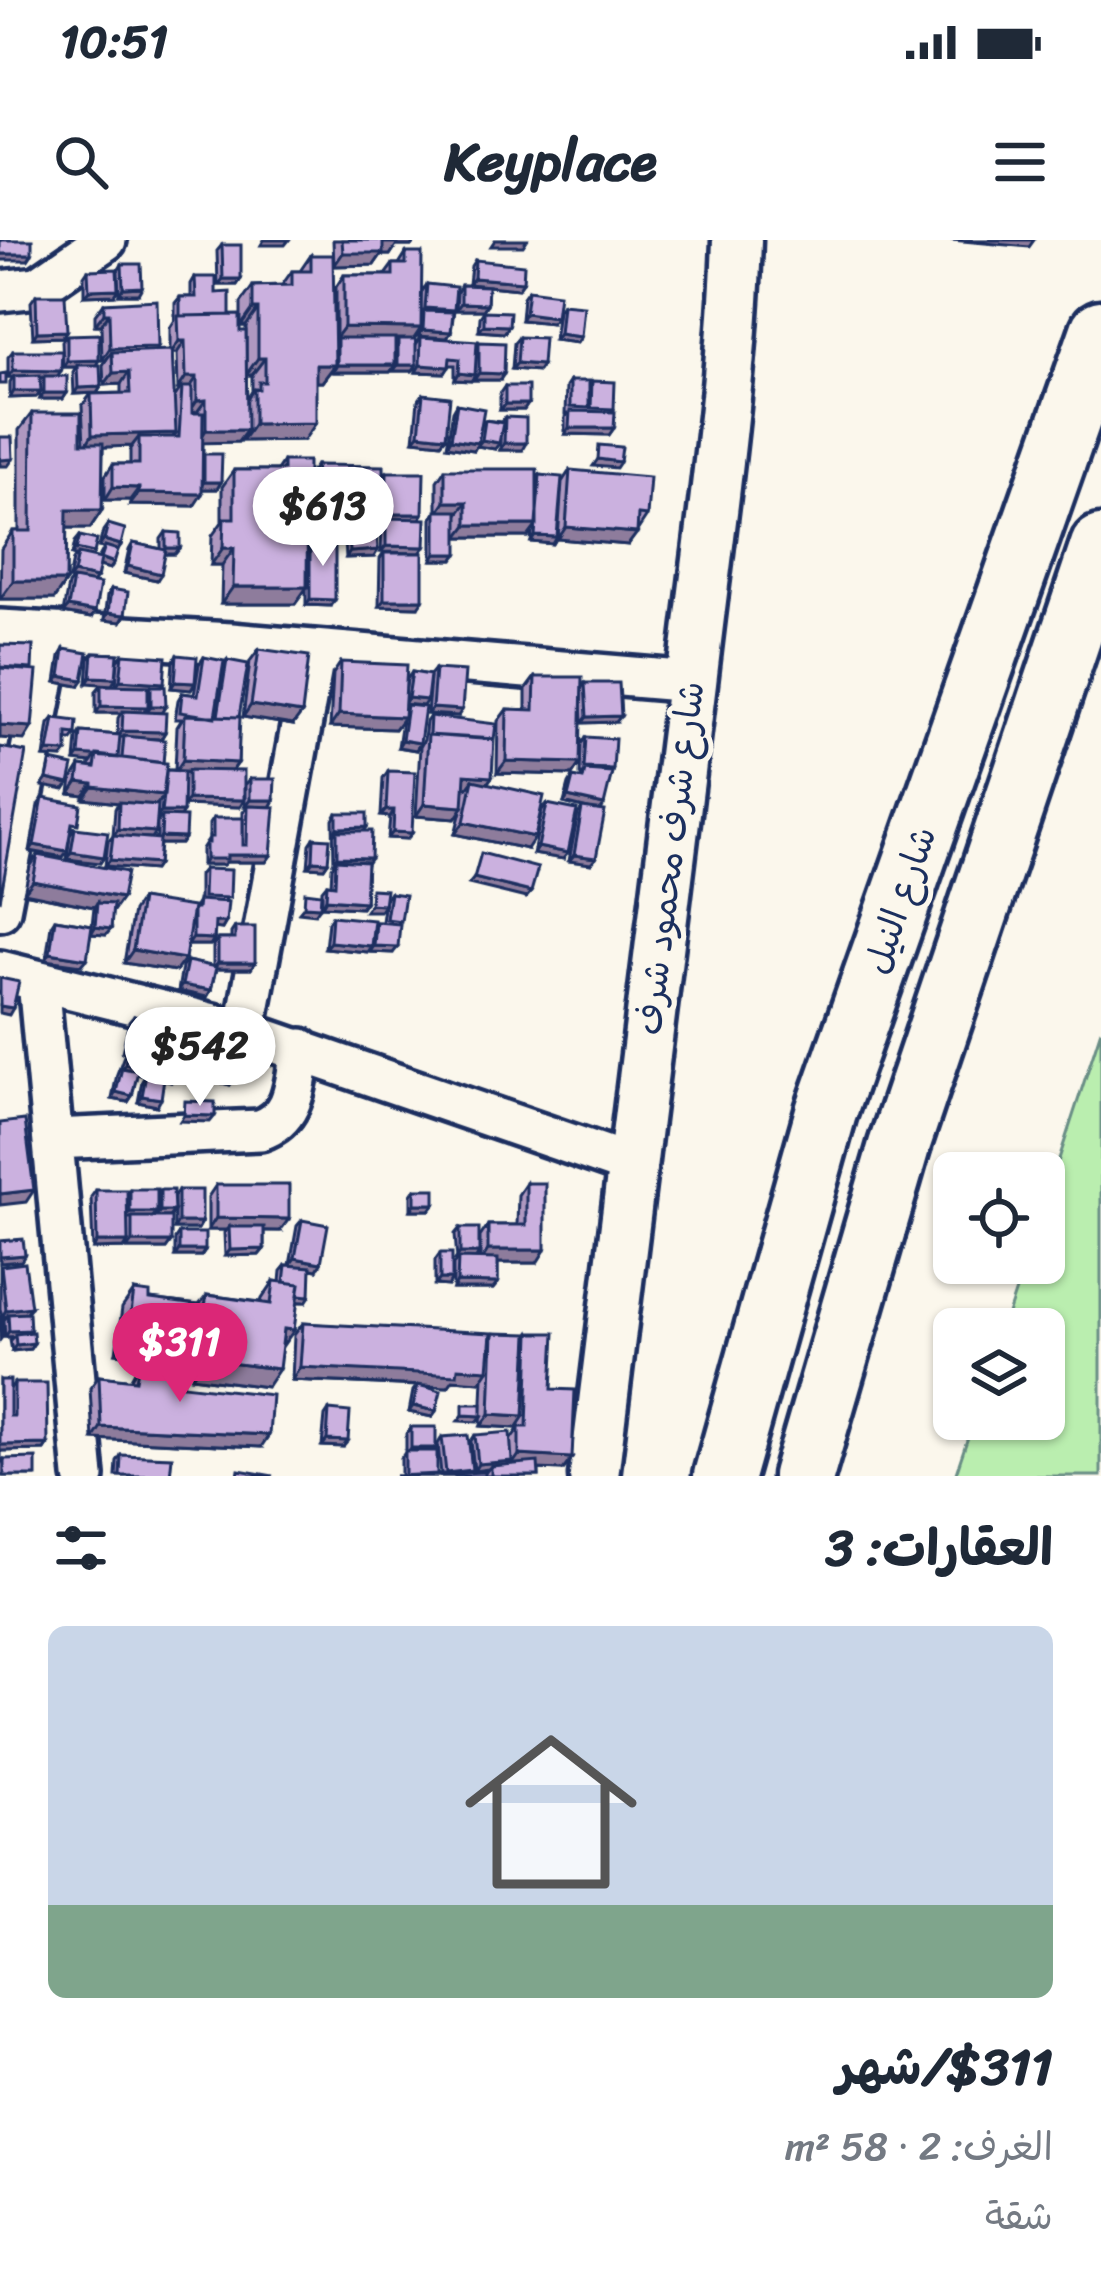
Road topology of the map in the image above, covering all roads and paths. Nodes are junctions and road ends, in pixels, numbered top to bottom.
1 (106, 240) edge
2 (737, 240) edge
3 (0, 291) edge
4 (1101, 332) edge
5 (1101, 546) edge
6 (0, 630) edge
7 (54, 633) junction
8 (315, 651) junction
9 (692, 682) junction
10 (0, 910) edge
11 (19, 976) edge
12 (245, 1032) junction
13 (302, 1049) junction
14 (53, 1139) junction
15 (631, 1165) junction
16 (85, 1476) edge
17 (594, 1476) edge
18 (724, 1476) edge
19 (803, 1476) edge

1 - 3 street
2 - 9 street, شارع شرف محمود شرف
4 - 18 main road, شارع النيل
5 - 19 main road
6 - 7 street
7 - 8 street
7 - 10 street
8 - 9 street
8 - 12 street
9 - 15 street, شارع شرف محمود شرف
11 - 12 street
11 - 14 street
12 - 13 street
13 - 14 street
13 - 15 street
14 - 16 street
15 - 17 street, شارع شرف محمود شرف

